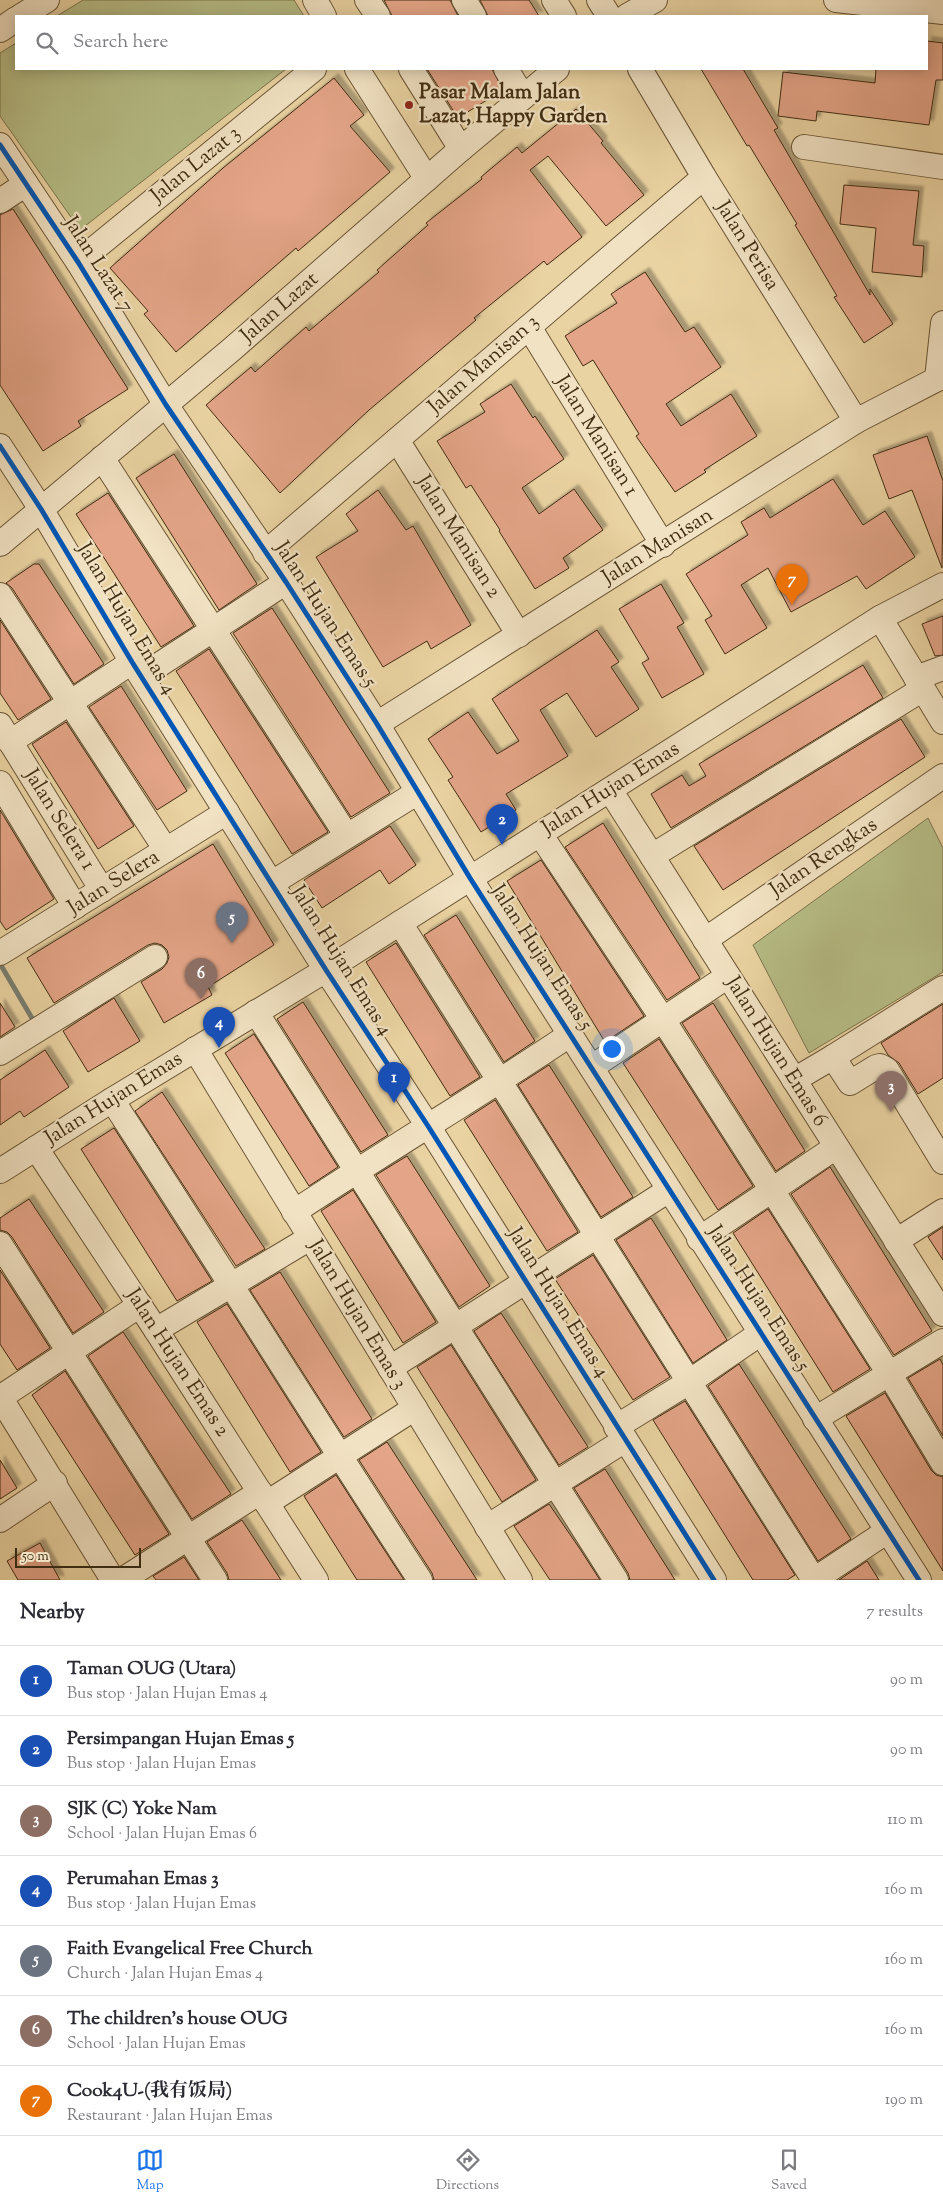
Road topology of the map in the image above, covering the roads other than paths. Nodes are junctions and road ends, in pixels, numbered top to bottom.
1 (47, 0) edge
2 (315, 0) edge
3 (367, 0) edge
4 (464, 0) edge
5 (554, 0) edge
6 (599, 0) edge
7 (655, 0) edge
8 (836, 0) edge
9 (943, 12) edge
10 (23, 15) edge
11 (323, 15) edge
12 (377, 15) edge
13 (473, 15) edge
14 (563, 15) edge
15 (608, 15) edge
16 (629, 15) edge
17 (15, 20) edge
18 (0, 30) edge
19 (313, 70) edge
20 (357, 70) edge
21 (412, 70) edge
22 (507, 70) edge
23 (557, 70) edge
24 (641, 70) edge
25 (524, 97) junction
26 (0, 145) edge
27 (804, 147) dead end
28 (461, 149) junction
29 (943, 167) edge
30 (704, 177) junction
31 (427, 179) junction
32 (26, 184) junction
33 (0, 201) edge
34 (78, 262) junction
35 (943, 323) edge
36 (529, 327) junction
37 (940, 378) edge
38 (166, 405) junction
39 (856, 421) junction
40 (398, 440) junction
41 (0, 446) edge
42 (102, 458) junction
43 (41, 509) junction
44 (0, 544) edge
45 (662, 545) junction
46 (265, 553) junction
47 (286, 582) junction
48 (943, 584) edge
49 (0, 595) edge
50 (880, 618) junction
51 (213, 630) junction
52 (519, 635) junction
53 (943, 668) edge
54 (137, 669) junction
55 (920, 683) junction
56 (69, 702) junction
57 (943, 722) edge
58 (377, 724) junction
59 (5, 733) edge
60 (943, 776) edge
61 (0, 783) edge
62 (610, 790) junction
63 (418, 792) junction
64 (227, 812) junction
65 (540, 834) junction
66 (347, 836) junction
67 (166, 850) junction
68 (652, 856) junction
69 (470, 878) junction
70 (272, 883) junction
71 (102, 890) junction
72 (75, 907) junction
73 (400, 923) junction
74 (705, 940) junction
75 (1, 950) edge
76 (155, 957) dead end
77 (326, 970) junction
78 (728, 976) junction
79 (943, 988) edge
80 (256, 1012) junction
81 (662, 1018) junction
82 (571, 1034) junction
83 (195, 1049) junction
84 (0, 1053) edge
85 (833, 1057) junction
86 (592, 1067) junction
87 (794, 1080) junction
88 (500, 1082) junction
89 (112, 1100) junction
90 (428, 1126) junction
91 (836, 1146) junction
92 (36, 1148) junction
93 (943, 1162) edge
94 (356, 1170) junction
95 (0, 1172) edge
96 (669, 1190) junction
97 (770, 1191) junction
98 (943, 1211) edge
99 (294, 1212) junction
100 (598, 1237) junction
101 (310, 1238) junction
102 (699, 1239) junction
103 (896, 1241) junction
104 (0, 1244) edge
105 (526, 1282) junction
106 (232, 1284) junction
107 (140, 1305) junction
108 (943, 1314) edge
109 (456, 1327) junction
110 (156, 1330) junction
111 (761, 1333) junction
112 (943, 1341) edge
113 (70, 1352) junction
114 (390, 1368) junction
115 (890, 1375) junction
116 (689, 1382) junction
117 (0, 1397) edge
118 (415, 1408) junction
119 (815, 1419) junction
120 (620, 1434) junction
121 (339, 1457) junction
122 (943, 1463) edge
123 (55, 1483) junction
124 (555, 1483) junction
125 (263, 1497) junction
126 (0, 1520) edge
127 (487, 1527) junction
128 (886, 1532) junction
129 (188, 1538) junction
130 (113, 1580) edge
131 (122, 1580) edge
132 (215, 1580) edge
133 (316, 1580) edge
134 (420, 1580) edge
135 (520, 1580) edge
136 (616, 1580) edge
137 (714, 1580) edge
138 (814, 1580) edge
139 (918, 1580) edge

1 - 10 street
2 - 11 street
3 - 12 street
4 - 13 street
5 - 14 street
6 - 15 street
7 - 16 street
8 - 9 street
17 - 18 street
19 - 34 street, Jalan Lazat 3
20 - 31 street
21 - 28 street
22 - 25 street
23 - 25 street, Jalan Lazat
24 - 30 street, Jalan Perisa
25 - 28 street, Jalan Lazat
26 - 32 street, Jalan Lazat 7
27 - 29 street
28 - 31 street, Jalan Lazat
30 - 36 street, Jalan Manisan 3
30 - 39 street, Jalan Perisa
31 - 38 street, Jalan Lazat
32 - 33 street
32 - 34 street, Jalan Lazat 7
34 - 38 street, Jalan Lazat 7
35 - 37 street
36 - 40 street, Jalan Manisan 3
36 - 45 street, Jalan Manisan 1
37 - 39 street, Jalan Manisan
38 - 42 street, Jalan Lazat
38 - 46 street, Jalan Hujan Emas 5
39 - 45 street, Jalan Manisan
40 - 46 street, Jalan Manisan 3
40 - 52 street, Jalan Manisan 2
41 - 43 street, Jalan Hujan Emas 4
42 - 43 street, Jalan Lazat
42 - 51 street
43 - 44 street, Jalan Lazat
43 - 54 street, Jalan Hujan Emas 4
45 - 52 street, Jalan Manisan
46 - 47 street, Jalan Hujan Emas 5
47 - 51 street
47 - 58 street, Jalan Hujan Emas 5
48 - 50 street, Jalan Hujan Emas
49 - 56 street
50 - 55 street
50 - 62 street, Jalan Hujan Emas
51 - 54 street
51 - 66 street
52 - 58 street, Jalan Manisan
53 - 55 street
54 - 56 street
54 - 64 street, Jalan Hujan Emas 4
55 - 57 street
55 - 68 street
56 - 59 street
56 - 67 street
58 - 63 street, Jalan Hujan Emas 5
59 - 71 street, Jalan Selera 1
60 - 74 street, Jalan Rengkas
61 - 72 street, Jalan Selera 1
62 - 65 street, Jalan Hujan Emas
62 - 68 street, Jalan Hujan Emas 6
63 - 66 street
63 - 69 street, Jalan Hujan Emas 5
64 - 67 street, Jalan Selera
64 - 70 street, Jalan Hujan Emas 4
65 - 69 street, Jalan Hujan Emas
65 - 81 street
66 - 70 street
67 - 71 street, Jalan Selera
68 - 74 street, Jalan Hujan Emas 6
69 - 73 street, Jalan Hujan Emas
69 - 82 street, Jalan Hujan Emas 5
70 - 77 street, Jalan Hujan Emas 4
71 - 72 street, Jalan Selera
72 - 75 street, Jalan Selera
73 - 77 street, Jalan Hujan Emas
73 - 88 street
74 - 78 street, Jalan Hujan Emas 6
76 - 84 street
77 - 80 street, Jalan Hujan Emas
77 - 90 street, Jalan Hujan Emas 4
78 - 81 street
78 - 87 street, Jalan Hujan Emas 6
79 - 85 street
80 - 83 street, Jalan Hujan Emas
80 - 94 street
81 - 86 street
81 - 97 street
82 - 86 street, Jalan Hujan Emas 5
82 - 88 street
83 - 89 street, Jalan Hujan Emas
83 - 99 street, Jalan Hujan Emas 3
85 - 87 street
85 - 93 street
86 - 96 street, Jalan Hujan Emas 5
87 - 91 street, Jalan Hujan Emas 6
88 - 90 street
88 - 100 street
89 - 92 street, Jalan Hujan Emas
89 - 106 street
90 - 94 street
90 - 105 street, Jalan Hujan Emas 4
91 - 97 street
91 - 103 street, Jalan Hujan Emas 6
92 - 95 street, Jalan Hujan Emas
92 - 107 street, Jalan Hujan Emas 2
94 - 99 street
94 - 109 street
96 - 100 street
96 - 102 street, Jalan Hujan Emas 5
97 - 102 street
97 - 115 street
98 - 103 street
99 - 101 street, Jalan Hujan Emas 3
100 - 105 street
100 - 116 street
101 - 106 street
101 - 114 street, Jalan Hujan Emas 3
102 - 111 street, Jalan Hujan Emas 5
103 - 108 street, Jalan Hujan Emas 6
104 - 113 street
105 - 109 street
105 - 120 street, Jalan Hujan Emas 4
106 - 110 street
106 - 121 street
107 - 110 street, Jalan Hujan Emas 2
107 - 113 street
109 - 114 street
109 - 124 street
110 - 125 street, Jalan Hujan Emas 2
111 - 116 street
111 - 119 street, Jalan Hujan Emas 5
112 - 115 street
113 - 117 street
113 - 129 street
114 - 118 street, Jalan Hujan Emas 3
115 - 119 street
115 - 122 street
116 - 120 street
116 - 138 street
117 - 123 street
118 - 121 street
118 - 127 street, Jalan Hujan Emas 3
119 - 128 street, Jalan Hujan Emas 5
120 - 124 street
120 - 137 street, Jalan Hujan Emas 4
121 - 125 street
121 - 134 street
123 - 126 street
123 - 130 street
124 - 127 street
124 - 136 street
125 - 129 street
125 - 133 street, Jalan Hujan Emas 2
127 - 135 street, Jalan Hujan Emas 3
128 - 138 street
128 - 139 street, Jalan Hujan Emas 5
129 - 131 street
129 - 132 street

